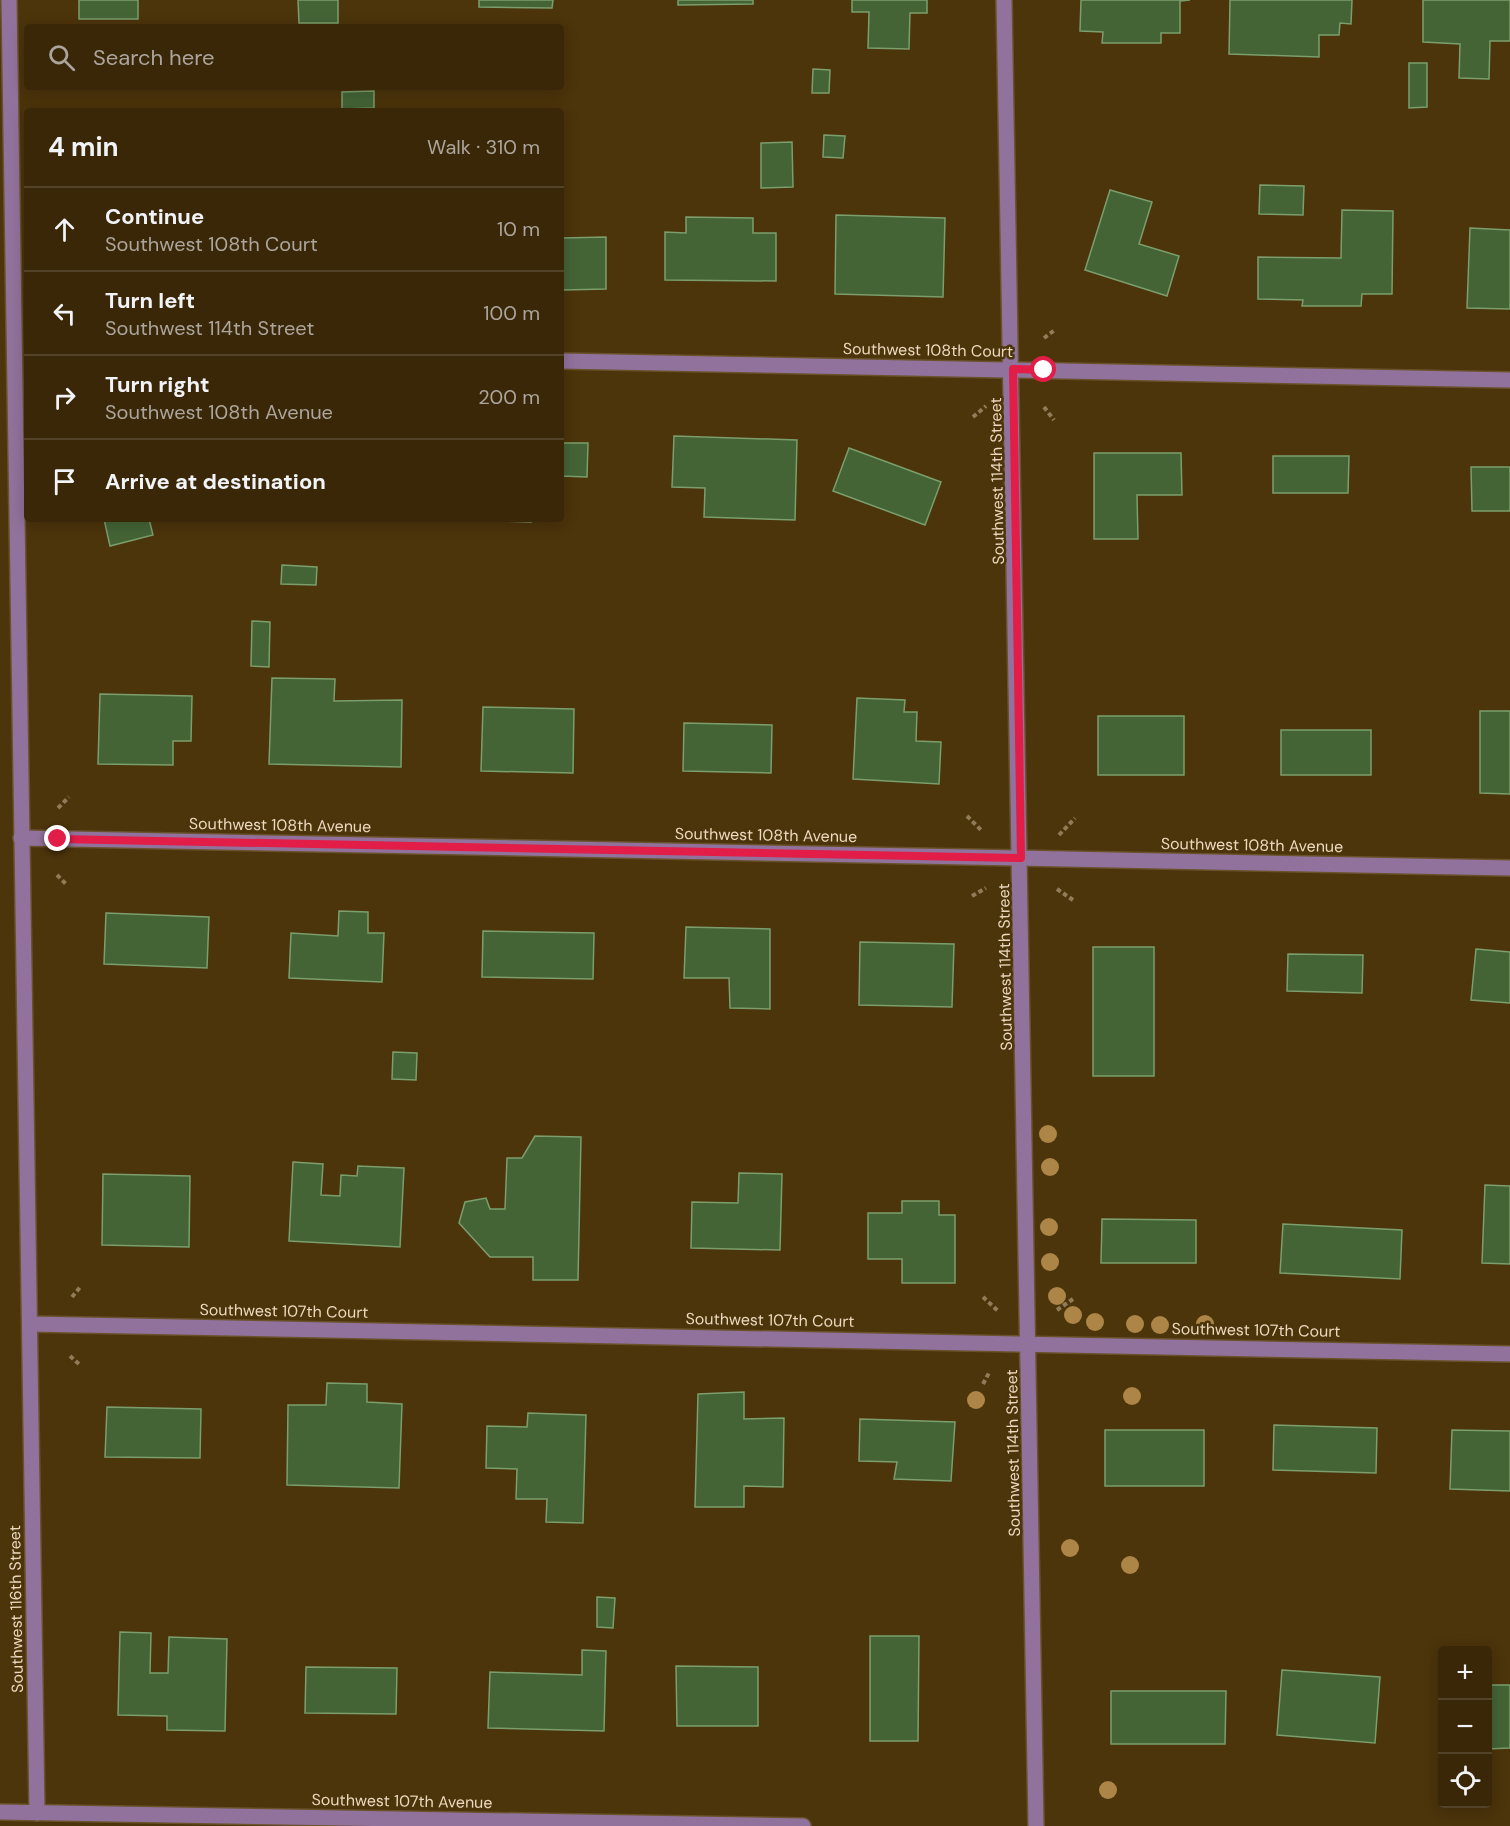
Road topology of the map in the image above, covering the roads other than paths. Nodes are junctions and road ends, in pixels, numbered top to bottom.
1 (9, 0) edge
2 (1004, 0) edge
3 (21, 351) edge
4 (564, 361) edge
5 (1013, 369) junction
6 (1510, 380) edge
7 (21, 838) junction
8 (1021, 858) junction
9 (1510, 868) edge
10 (30, 1324) junction
11 (1029, 1344) junction
12 (1510, 1354) edge
13 (0, 1812) edge
14 (37, 1813) junction
15 (803, 1826) edge
16 (1036, 1826) edge

1 - 3 street, Southwest 116th Street
2 - 5 street, Southwest 114th Street
3 - 7 street, Southwest 116th Street
4 - 5 street, Southwest 108th Court
5 - 6 street, Southwest 108th Court
5 - 8 street, Southwest 114th Street
7 - 8 street, Southwest 108th Avenue
7 - 10 street, Southwest 116th Street
8 - 9 street, Southwest 108th Avenue
8 - 11 street, Southwest 114th Street
10 - 11 street, Southwest 107th Court
10 - 14 street, Southwest 116th Street
11 - 12 street, Southwest 107th Court
11 - 16 street, Southwest 114th Street
13 - 14 street, Southwest 107th Avenue
14 - 15 street, Southwest 107th Avenue

